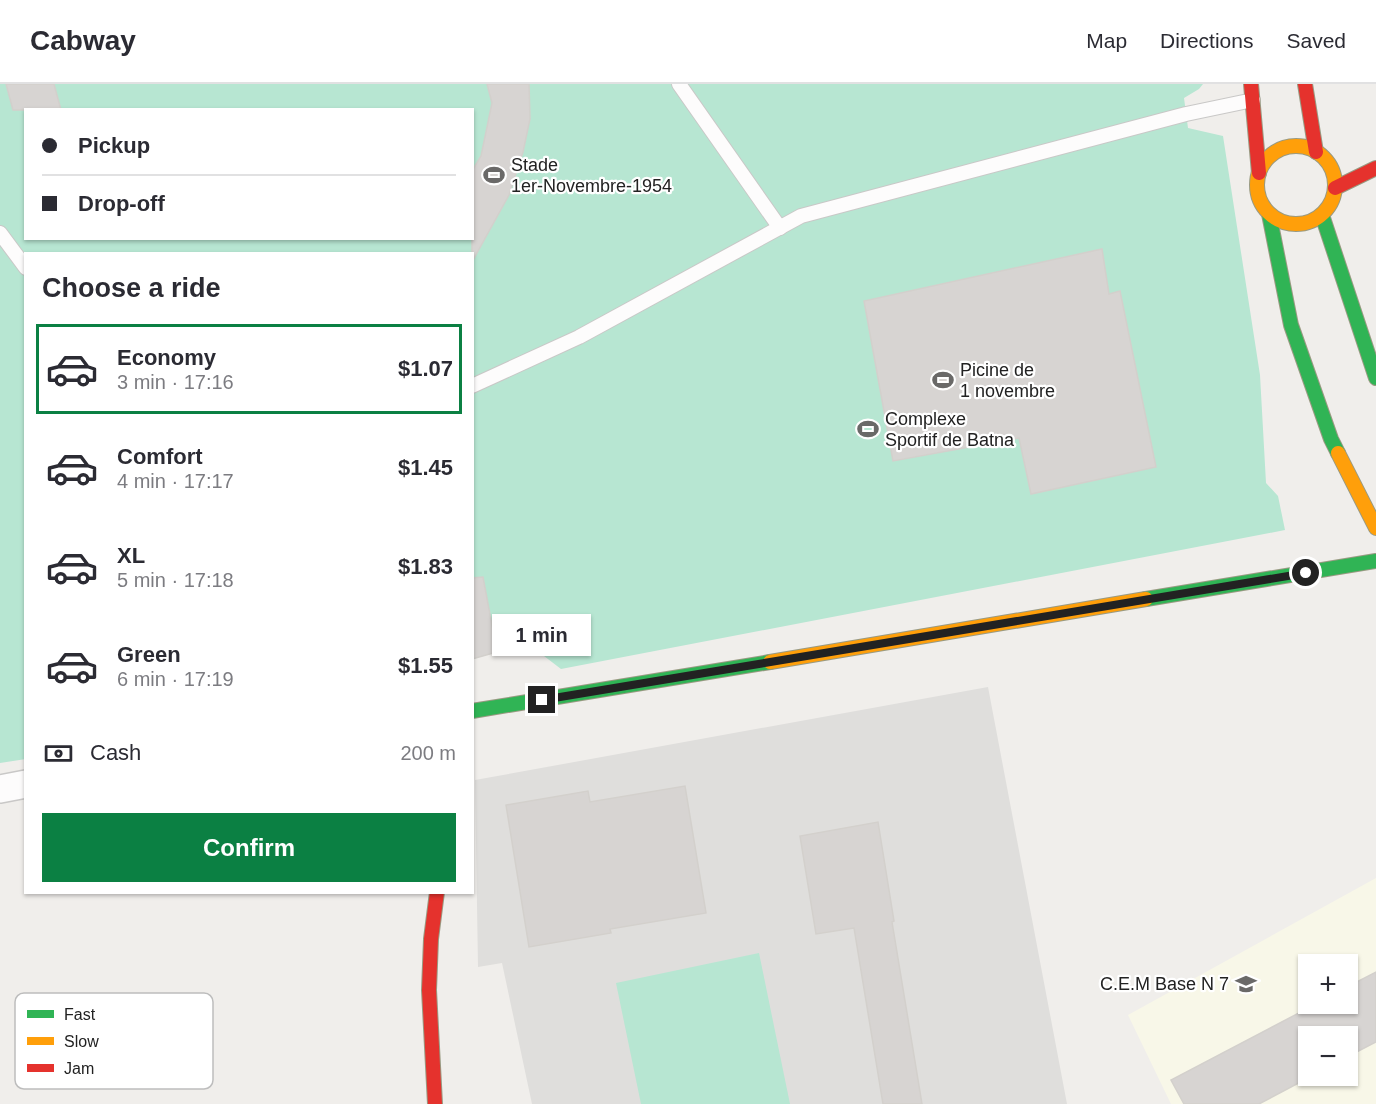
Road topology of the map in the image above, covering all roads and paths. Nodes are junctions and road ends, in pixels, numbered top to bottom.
1 (679, 84) edge
2 (1251, 84) edge
3 (1305, 84) edge
4 (1253, 100) junction
5 (1316, 152) junction
6 (1376, 168) edge
7 (1260, 173) junction
8 (1335, 188) junction
9 (1269, 213) junction
10 (1322, 215) junction
11 (780, 228) junction
12 (0, 233) edge
13 (24, 265) edge
14 (1376, 378) edge
15 (474, 385) edge
16 (1376, 528) edge
17 (1376, 561) edge
18 (474, 711) edge
19 (24, 784) edge
20 (0, 789) edge
21 (437, 894) edge
22 (435, 1104) edge

1 - 11 lane
2 - 4 street
3 - 5 street
4 - 7 street
4 - 11 lane
5 - 7 street
5 - 8 street
6 - 8 street
7 - 9 street
8 - 10 street
9 - 10 street
9 - 16 street
10 - 14 street
11 - 15 lane
12 - 13 lane
17 - 18 street
19 - 20 street
21 - 22 street

